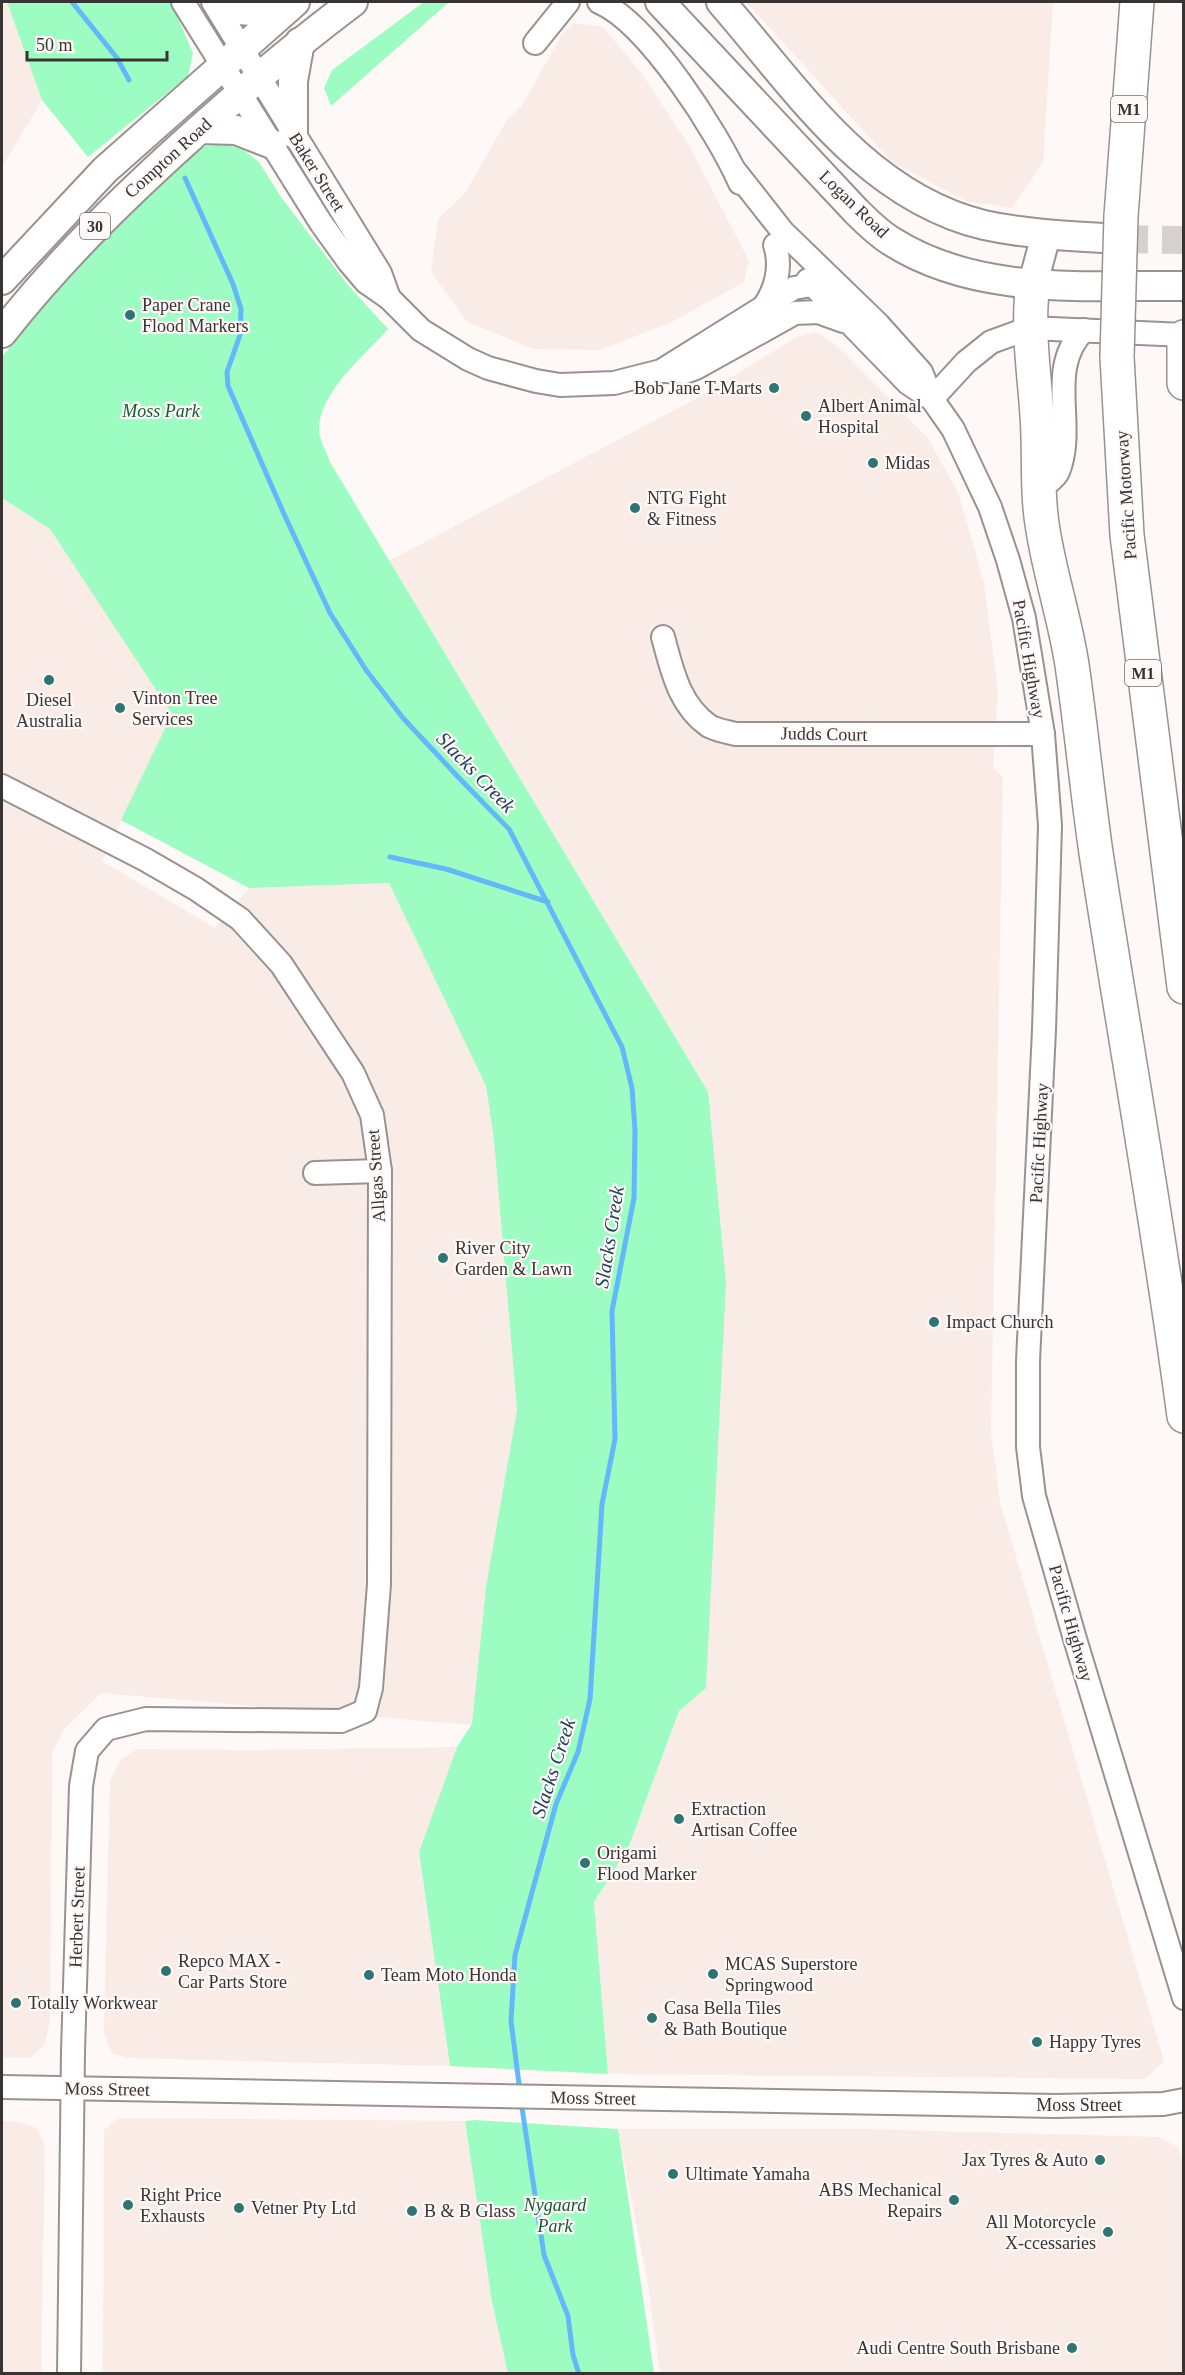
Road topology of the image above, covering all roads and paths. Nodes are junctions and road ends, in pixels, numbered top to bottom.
1 (183, 2) edge
2 (215, 2) edge
3 (353, 2) edge
4 (568, 2) edge
5 (599, 2) edge
6 (721, 2) edge
7 (1137, 2) edge
8 (293, 3) edge
9 (662, 4) edge
10 (300, 42) junction
11 (535, 43) dead end
12 (231, 56) junction
13 (249, 85) junction
14 (200, 129) junction
15 (283, 138) junction
16 (1121, 227) junction
17 (772, 233) junction
18 (1046, 235) junction
19 (810, 260) junction
20 (2, 280) edge
21 (1033, 283) junction
22 (1184, 286) edge
23 (817, 287) junction
24 (762, 309) junction
25 (855, 311) junction
26 (793, 314) junction
27 (1030, 328) junction
28 (1084, 330) junction
29 (2, 333) edge
30 (1184, 336) edge
31 (1183, 363) edge
32 (661, 371) junction
33 (1184, 383) edge
34 (932, 399) junction
35 (1038, 490) junction
36 (663, 637) dead end
37 (1043, 734) junction
38 (2, 786) edge
39 (1184, 987) edge
40 (380, 1171) junction
41 (315, 1173) dead end
42 (1184, 1416) edge
43 (365, 1711) joint
44 (1184, 1998) edge
45 (2, 2087) edge
46 (73, 2088) junction
47 (1184, 2100) edge
48 (69, 2373) edge

1 - 12 street
2 - 8 street
2 - 12 street
3 - 10 main road, Compton Road / 30
4 - 11 street
5 - 17 street
6 - 18 main road, Logan Road
7 - 16 highway, Pacific Motorway / M1
8 - 12 main road, Compton Road / 30
9 - 21 main road, Logan Road
10 - 13 main road, Compton Road / 30
10 - 15 main road
12 - 13 street, Baker Street
12 - 20 main road, Compton Road / 30
13 - 14 main road, Compton Road / 30
13 - 15 street, Baker Street
14 - 15 main road
14 - 29 main road, Compton Road / 30
15 - 32 street, Baker Street
16 - 18 main road, Logan Road
16 - 39 highway, Pacific Motorway / M1, bridge
17 - 19 street
17 - 23 street
17 - 24 street
18 - 21 main road
19 - 23 street
19 - 25 street
21 - 22 main road, Logan Road
21 - 27 highway
23 - 24 street, Baker Street
23 - 25 street
23 - 26 street, Baker Street
24 - 32 street, Baker Street
25 - 26 street, Baker Street
25 - 34 street, Pacific Highway
26 - 32 street, Baker Street
27 - 28 street
27 - 34 street
27 - 35 highway
28 - 30 street
28 - 35 street
30 - 31 highway
31 - 33 highway
34 - 37 street, Pacific Highway
35 - 42 highway
36 - 37 street, Judds Court
37 - 44 street, Pacific Highway
38 - 40 street, Allgas Street
40 - 41 street
40 - 43 street, Allgas Street
43 - 46 street, Herbert Street
45 - 46 street, Moss Street
46 - 47 street, Moss Street
46 - 48 street, Herbert Street

